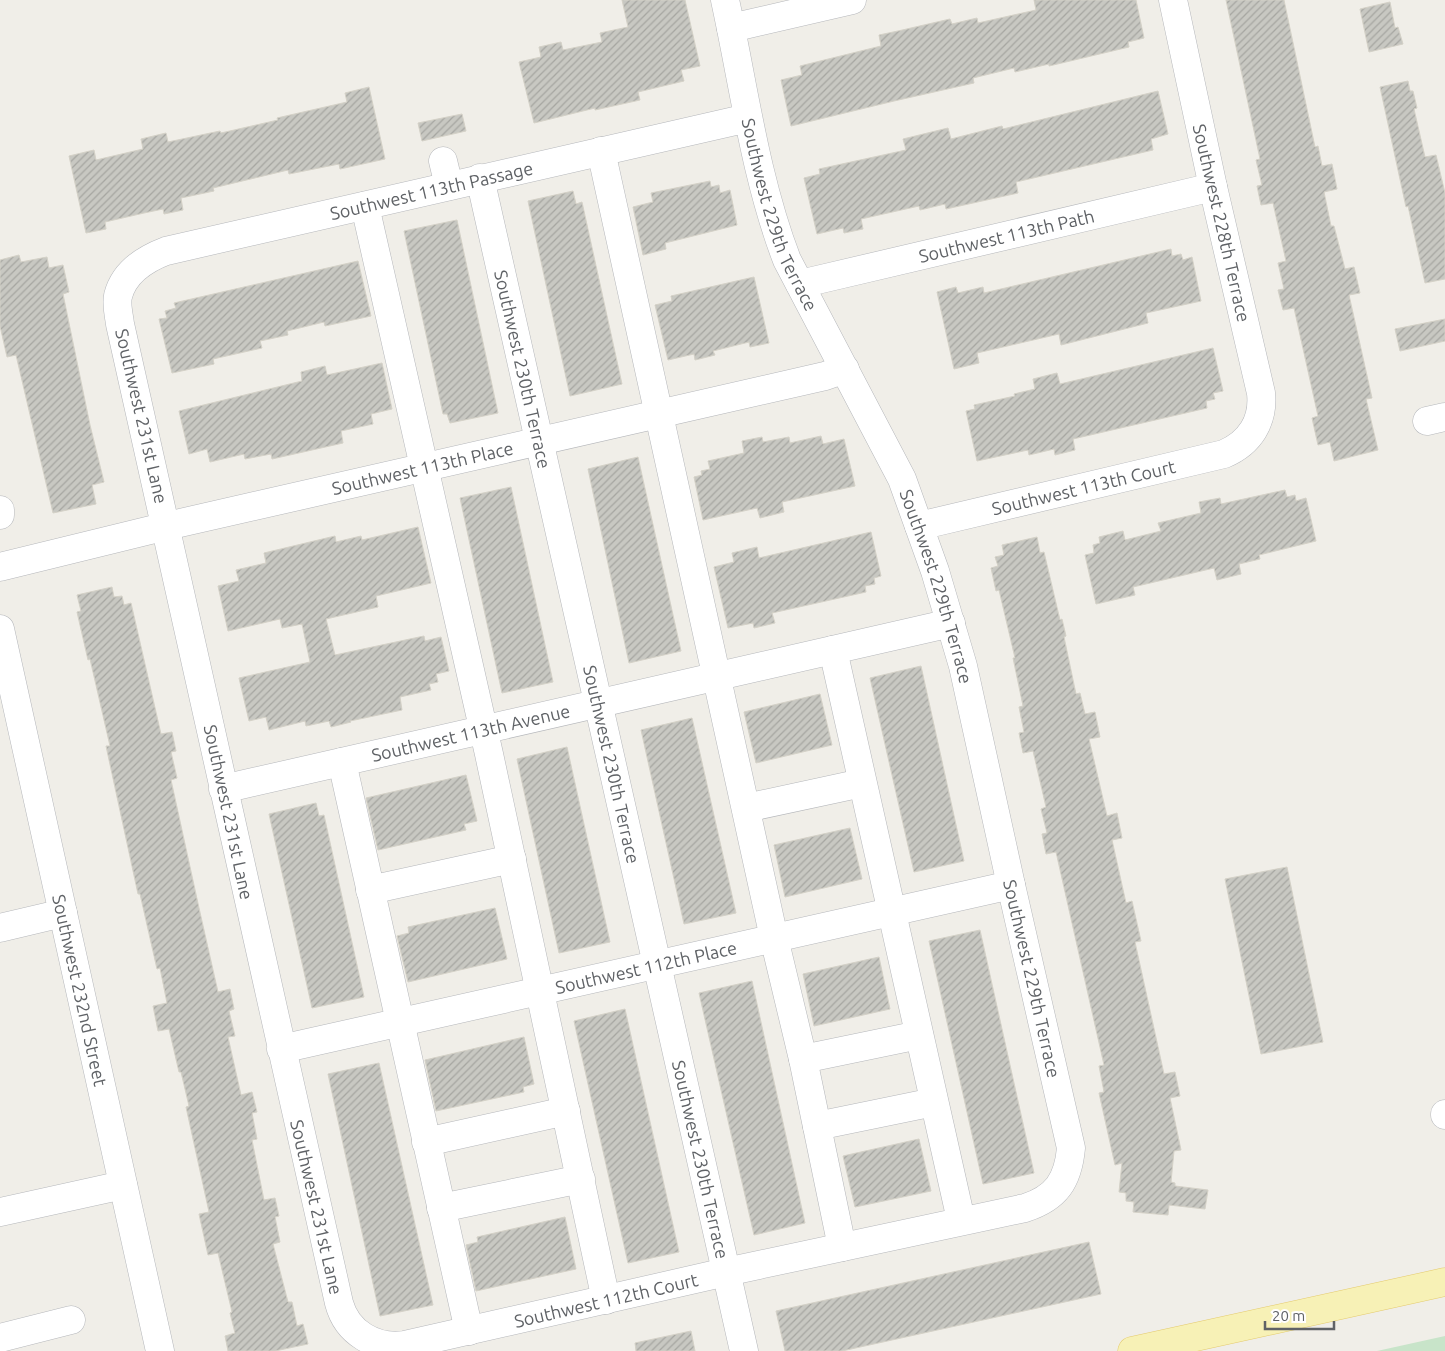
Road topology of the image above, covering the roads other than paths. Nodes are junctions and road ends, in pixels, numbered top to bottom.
1 (725, 0) edge
2 (852, 0) edge
3 (1173, 0) edge
4 (731, 28) junction
5 (748, 118) junction
6 (601, 151) junction
7 (480, 178) junction
8 (1213, 187) junction
9 (365, 206) junction
10 (125, 281) joint
11 (800, 284) junction
12 (845, 369) junction
13 (659, 414) junction
14 (540, 441) junction
15 (1245, 441) joint
16 (425, 467) junction
17 (0, 510) edge
18 (0, 514) edge
19 (166, 526) junction
20 (920, 526) junction
21 (0, 566) edge
22 (951, 623) junction
23 (0, 629) edge
24 (833, 650) junction
25 (716, 676) junction
26 (598, 703) junction
27 (483, 729) junction
28 (342, 762) junction
29 (862, 783) junction
30 (223, 789) junction
31 (746, 808) junction
32 (512, 859) junction
33 (1011, 885) junction
34 (370, 890) junction
35 (891, 912) junction
36 (63, 913) junction
37 (0, 928) edge
38 (774, 938) junction
39 (657, 964) junction
40 (541, 990) junction
41 (399, 1023) junction
42 (919, 1036) junction
43 (281, 1049) junction
44 (803, 1060) junction
45 (934, 1102) junction
46 (566, 1112) junction
47 (816, 1126) junction
48 (426, 1142) junction
49 (581, 1179) junction
50 (123, 1185) junction
51 (1053, 1193) joint
52 (442, 1208) junction
53 (0, 1212) edge
54 (961, 1220) junction
55 (842, 1247) junction
56 (726, 1272) junction
57 (1445, 1282) edge
58 (606, 1300) junction
59 (72, 1320) dead end
60 (469, 1331) junction
61 (362, 1336) joint
62 (0, 1338) edge
63 (160, 1351) edge
64 (744, 1351) edge
65 (1132, 1351) edge

1 - 4 street, Southwest 229th Terrace
2 - 4 street
3 - 8 street, Southwest 228th Terrace
4 - 5 street, Southwest 229th Terrace
5 - 6 street, Southwest 113th Passage
5 - 11 street, Southwest 229th Terrace
6 - 7 street, Southwest 113th Passage
6 - 13 street
7 - 9 street, Southwest 113th Passage
7 - 14 street, Southwest 230th Terrace
8 - 11 street, Southwest 113th Path
8 - 15 street, Southwest 228th Terrace
9 - 10 street, Southwest 113th Passage
9 - 16 street
10 - 19 street, Southwest 231st Lane
11 - 12 street, Southwest 229th Terrace
12 - 13 street, Southwest 113th Place
12 - 20 street, Southwest 229th Terrace
13 - 14 street, Southwest 113th Place
13 - 25 street
14 - 16 street, Southwest 113th Place
14 - 26 street, Southwest 230th Terrace
15 - 20 street, Southwest 113th Court
16 - 19 street, Southwest 113th Place
16 - 27 street
17 - 18 street
19 - 21 street, Southwest 113th Place
19 - 30 street, Southwest 231st Lane
20 - 22 street, Southwest 229th Terrace
22 - 24 street, Southwest 113th Avenue
22 - 33 street, Southwest 229th Terrace
23 - 36 street, Southwest 232nd Street
24 - 25 street, Southwest 113th Avenue
24 - 29 street
25 - 26 street, Southwest 113th Avenue
25 - 31 street
26 - 27 street, Southwest 113th Avenue
26 - 39 street, Southwest 230th Terrace
27 - 28 street, Southwest 113th Avenue
27 - 32 street
28 - 30 street, Southwest 113th Avenue
28 - 34 street
29 - 31 street
29 - 35 street
30 - 43 street, Southwest 231st Lane
31 - 38 street
32 - 34 street
32 - 40 street
33 - 35 street, Southwest 112th Place
33 - 51 street, Southwest 229th Terrace
34 - 41 street
35 - 38 street, Southwest 112th Place
35 - 42 street
36 - 37 street
36 - 50 street, Southwest 232nd Street
38 - 39 street, Southwest 112th Place
38 - 44 street
39 - 40 street, Southwest 112th Place
39 - 56 street, Southwest 230th Terrace
40 - 41 street, Southwest 112th Place
40 - 46 street
41 - 43 street, Southwest 112th Place
41 - 48 street
42 - 44 street
42 - 45 street
43 - 61 street, Southwest 231st Lane
44 - 47 street
45 - 47 street
45 - 54 street
46 - 48 street
46 - 49 street
47 - 55 street
48 - 52 street
49 - 52 street
49 - 58 street
50 - 53 street
50 - 63 street, Southwest 232nd Street
51 - 54 street, Southwest 112th Court
52 - 60 street
54 - 55 street, Southwest 112th Court
55 - 56 street, Southwest 112th Court
56 - 58 street, Southwest 112th Court
56 - 64 street, Southwest 230th Terrace
57 - 65 main road
58 - 60 street, Southwest 112th Court
59 - 62 street
60 - 61 street, Southwest 112th Court

